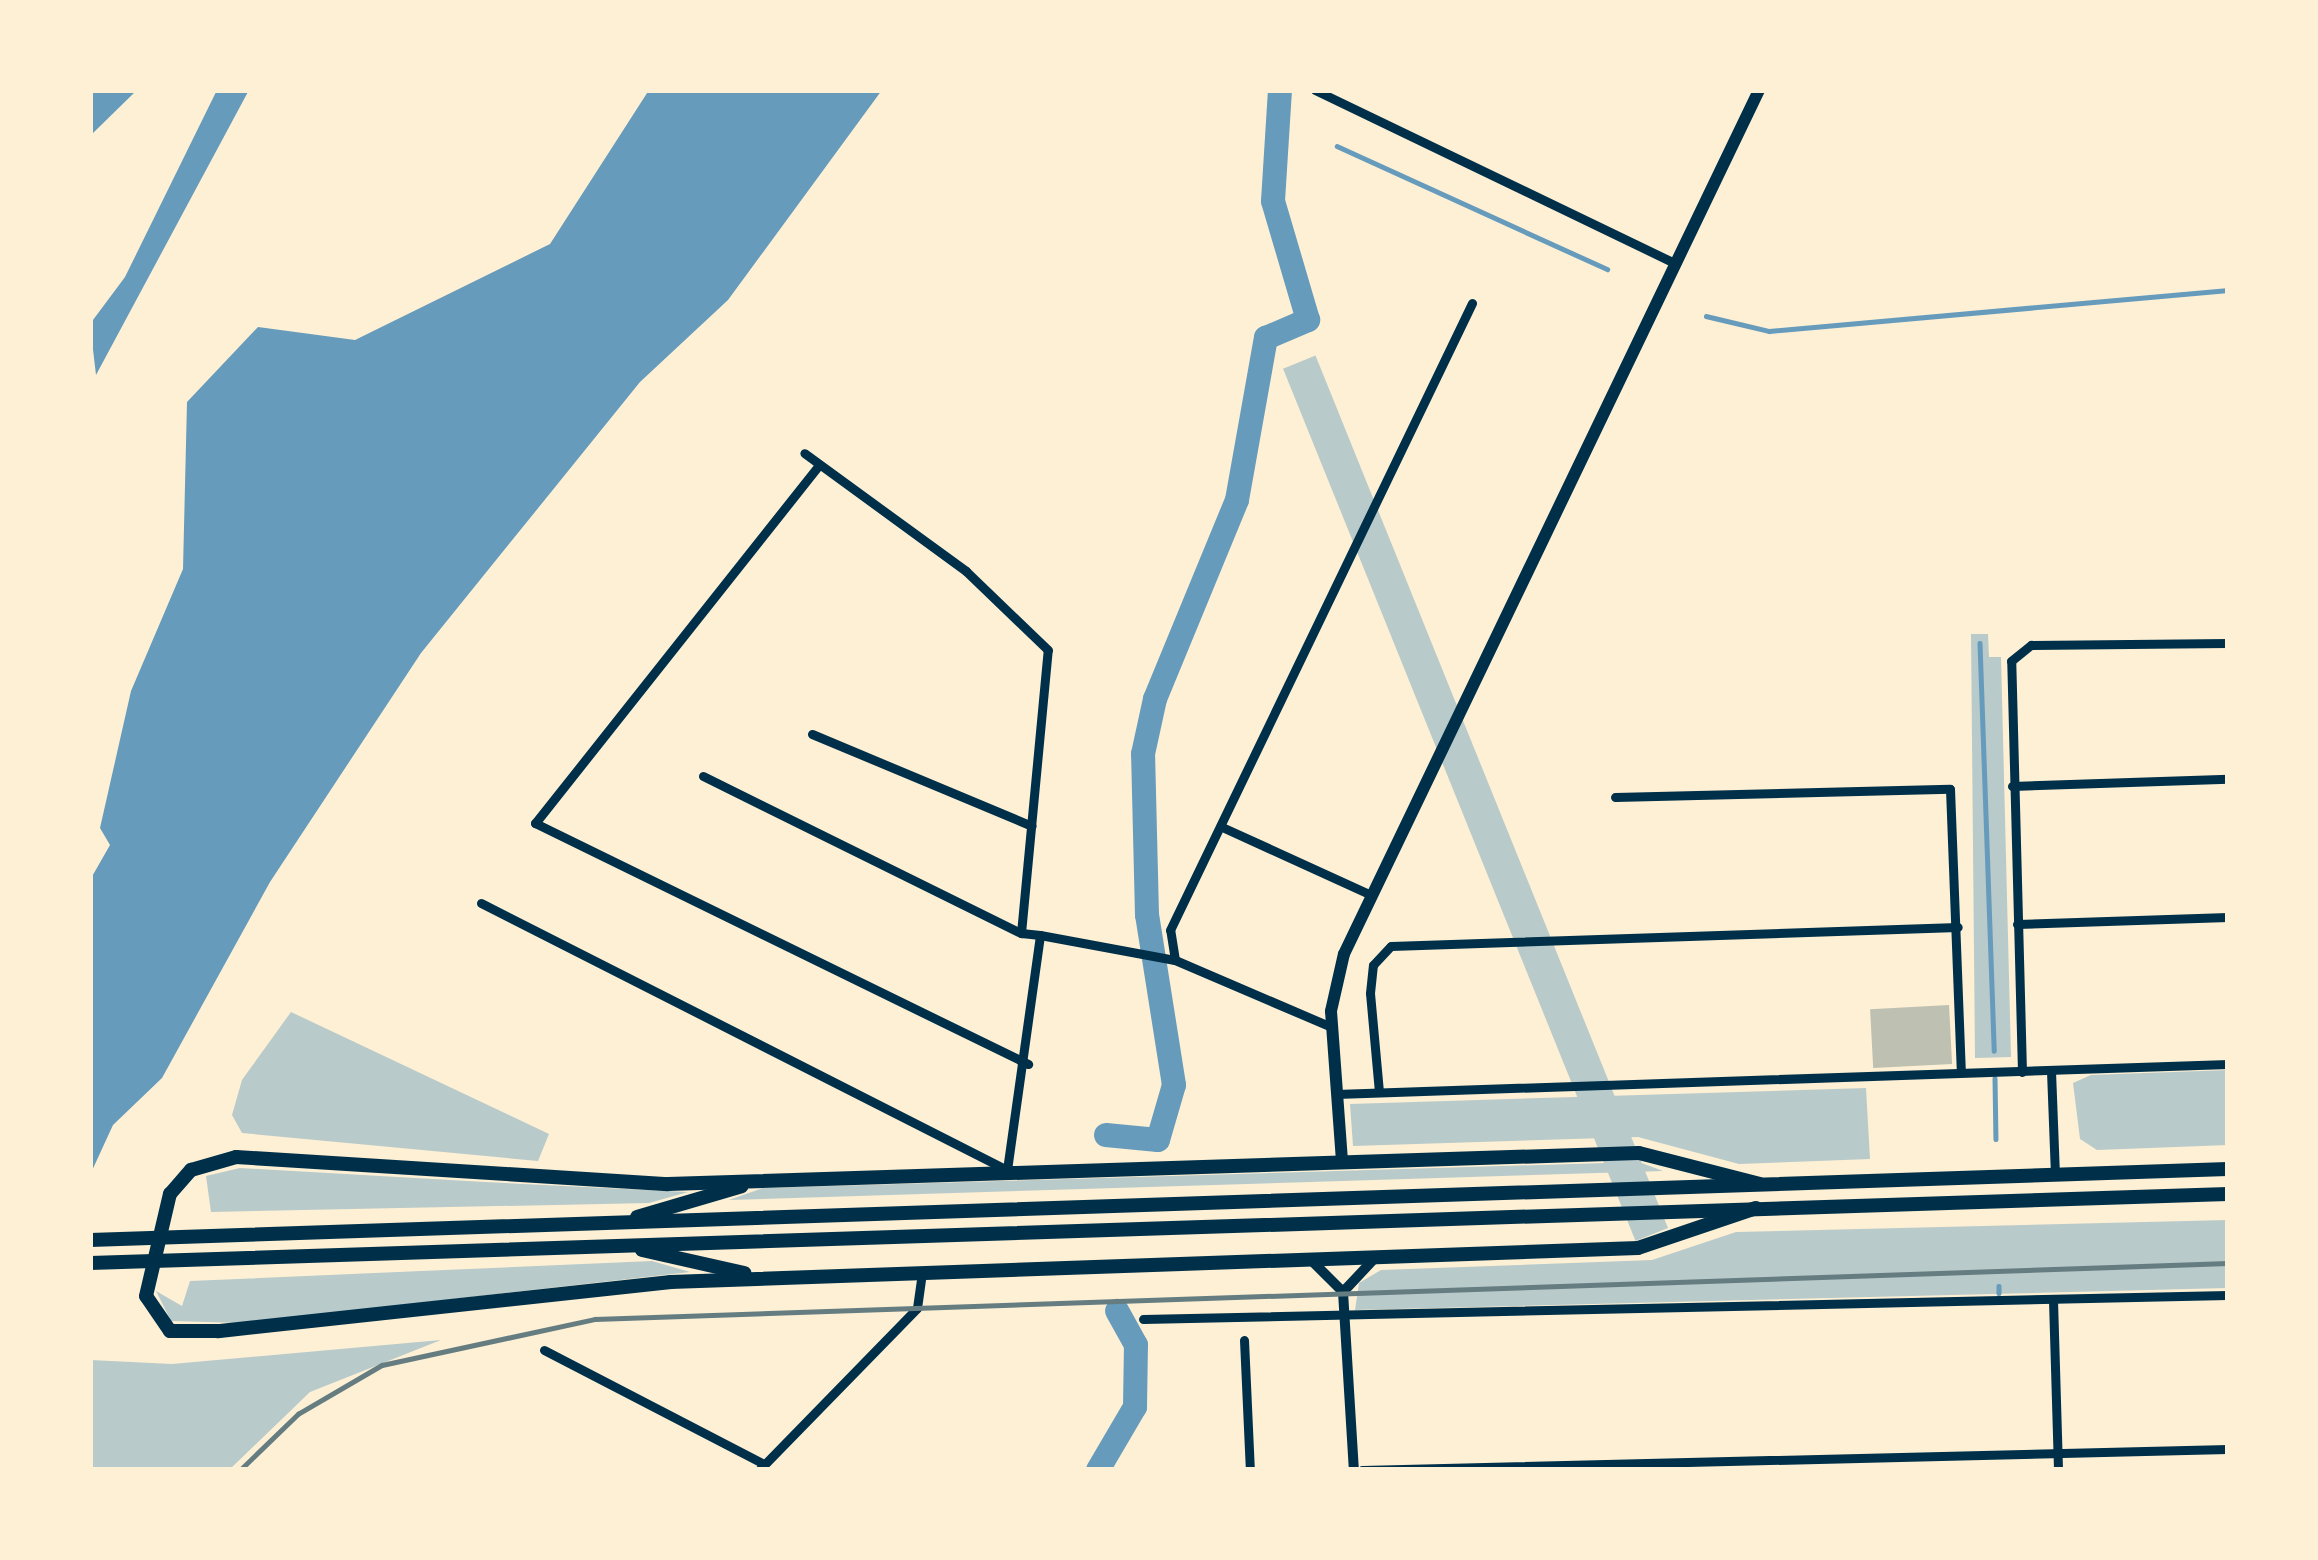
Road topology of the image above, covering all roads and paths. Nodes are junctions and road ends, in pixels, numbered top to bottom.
1 (1315, 90) edge
2 (1760, 90) edge
3 (1670, 261) junction
4 (1472, 303) dead end
5 (804, 453) dead end
6 (819, 465) junction
7 (2228, 643) edge
8 (812, 734) dead end
9 (704, 776) dead end
10 (2228, 779) edge
11 (2012, 786) junction
12 (1615, 797) dead end
13 (1032, 826) junction
14 (1222, 827) junction
15 (1370, 895) junction
16 (481, 903) dead end
17 (2228, 917) edge
18 (2017, 924) junction
19 (1958, 928) junction
20 (1021, 933) junction
21 (1040, 935) junction
22 (1171, 960) junction
23 (1331, 1027) junction
24 (1028, 1064) junction
25 (2228, 1064) edge
26 (2051, 1071) junction
27 (1961, 1072) junction
28 (2022, 1072) junction
29 (1379, 1092) junction
30 (1336, 1094) junction
31 (1342, 1160) junction
32 (2228, 1169) edge
33 (1007, 1170) junction
34 (2055, 1174) junction
35 (764, 1179) junction
36 (1760, 1184) junction
37 (2228, 1194) edge
38 (2057, 1200) junction
39 (1756, 1208) junction
40 (618, 1222) junction
41 (90, 1240) edge
42 (621, 1246) junction
43 (1384, 1256) junction
44 (1302, 1259) junction
45 (90, 1263) edge
46 (922, 1272) junction
47 (766, 1278) junction
48 (1343, 1292) junction
49 (2228, 1295) edge
50 (2053, 1300) junction
51 (1345, 1315) junction
52 (1143, 1319) dead end
53 (1244, 1340) dead end
54 (544, 1350) dead end
55 (2228, 1449) edge
56 (2057, 1455) junction
57 (761, 1467) edge
58 (1250, 1470) edge
59 (1358, 1470) edge
60 (2058, 1470) edge

1 - 3 street
2 - 3 main road
3 - 15 main road
4 - 14 street
5 - 6 street
6 - 13 street
6 - 24 street
7 - 11 street
8 - 13 street
9 - 20 street
10 - 11 street
11 - 18 street
12 - 19 street
13 - 20 street
14 - 15 street
14 - 22 street
15 - 23 main road
16 - 33 street
17 - 18 street
18 - 28 street
19 - 27 street
19 - 29 street
20 - 21 street
21 - 22 street
21 - 24 street
22 - 23 street
23 - 30 main road
24 - 33 street
25 - 26 street
26 - 28 street
26 - 34 street
27 - 28 street
27 - 29 street
29 - 30 street
30 - 31 main road
31 - 33 highway
31 - 36 highway
32 - 34 highway
33 - 35 highway
34 - 36 highway
34 - 38 highway
35 - 40 highway
35 - 47 highway
36 - 40 highway
37 - 38 highway
38 - 39 highway
39 - 42 highway
39 - 43 highway
40 - 41 highway
42 - 45 highway
42 - 47 highway
43 - 44 highway
43 - 48 street
44 - 46 highway
44 - 48 street
46 - 47 highway
46 - 57 street
48 - 51 street
49 - 50 street
50 - 51 street
50 - 56 street
51 - 52 street
51 - 59 street
53 - 58 street
54 - 57 street
55 - 56 street
56 - 59 street
56 - 60 street

